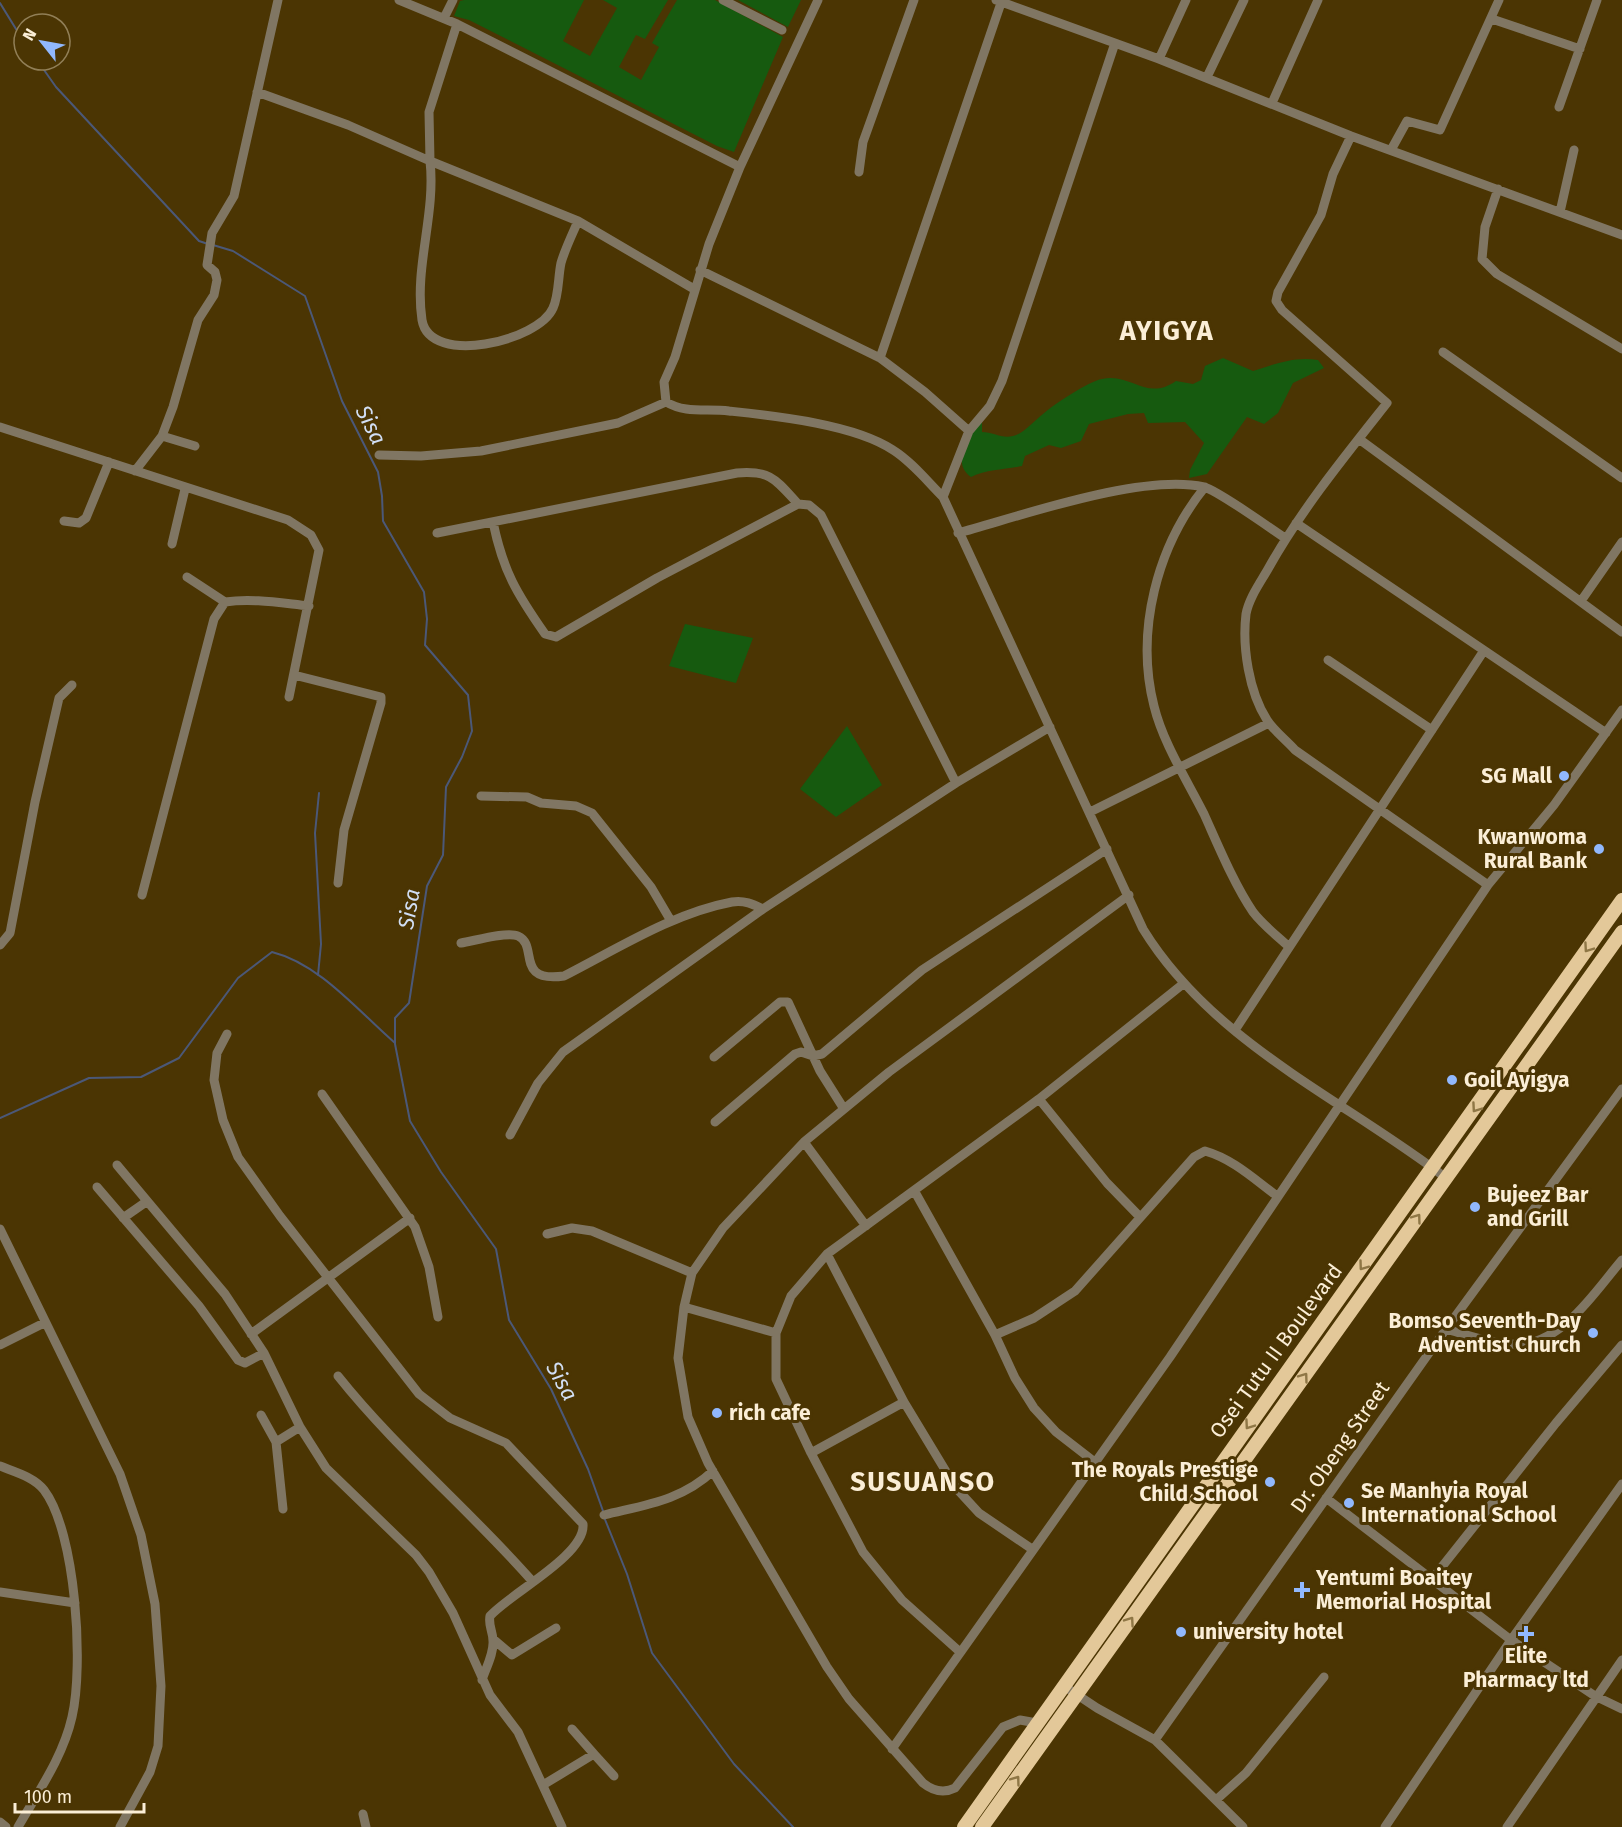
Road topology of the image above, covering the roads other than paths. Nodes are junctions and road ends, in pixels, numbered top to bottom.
1 (278, 0) edge
2 (399, 0) edge
3 (453, 0) edge
4 (723, 0) edge
5 (818, 0) edge
6 (914, 0) edge
7 (1186, 0) edge
8 (1244, 0) edge
9 (1318, 0) edge
10 (1499, 0) edge
11 (1597, 0) edge
12 (1000, 1) edge
13 (444, 18) junction
14 (1492, 19) junction
15 (457, 24) junction
16 (782, 30) dead end
17 (1115, 43) junction
18 (1580, 49) junction
19 (1159, 59) junction
20 (1207, 77) junction
21 (257, 92) junction
22 (1272, 104) junction
23 (1559, 107) dead end
24 (1351, 136) junction
25 (1391, 150) junction
26 (1574, 150) dead end
27 (430, 161) junction
28 (740, 167) junction
29 (859, 172) dead end
30 (1498, 189) junction
31 (1560, 212) junction
32 (579, 221) junction
33 (1622, 233) edge
34 (700, 270) junction
35 (694, 289) junction
36 (1622, 349) edge
37 (1443, 352) dead end
38 (880, 358) junction
39 (666, 402) junction
40 (0, 427) edge
41 (969, 431) junction
42 (162, 436) junction
43 (1359, 439) junction
44 (195, 446) dead end
45 (380, 455) dead end
46 (109, 462) junction
47 (135, 471) junction
48 (1622, 477) edge
49 (1205, 487) junction
50 (185, 489) junction
51 (943, 497) junction
52 (798, 504) junction
53 (64, 521) dead end
54 (493, 522) junction
55 (1296, 523) junction
56 (437, 533) dead end
57 (958, 533) junction
58 (1285, 538) junction
59 (1622, 542) edge
60 (172, 544) dead end
61 (187, 577) dead end
62 (225, 602) junction
63 (1581, 602) junction
64 (309, 606) junction
65 (1622, 632) edge
66 (1483, 652) junction
67 (1328, 660) dead end
68 (294, 675) junction
69 (72, 685) dead end
70 (290, 697) dead end
71 (1622, 710) edge
72 (1269, 723) junction
73 (1050, 727) junction
74 (1432, 730) junction
75 (1606, 733) junction
76 (1181, 767) junction
77 (956, 783) junction
78 (482, 796) dead end
79 (1380, 811) junction
80 (1090, 812) junction
81 (1107, 849) junction
82 (338, 883) dead end
83 (1488, 885) junction
84 (142, 895) dead end
85 (1129, 896) junction
86 (1622, 900) edge
87 (763, 909) junction
88 (671, 921) junction
89 (1622, 932) edge
90 (461, 943) dead end
91 (0, 945) edge
92 (1289, 947) junction
93 (1183, 984) junction
94 (1235, 1030) junction
95 (227, 1034) dead end
96 (813, 1056) junction
97 (714, 1057) dead end
98 (1622, 1089) edge
99 (322, 1094) dead end
100 (1039, 1099) junction
101 (1339, 1106) junction
102 (844, 1109) junction
103 (715, 1122) dead end
104 (510, 1136) dead end
105 (804, 1142) junction
106 (117, 1165) dead end
107 (1433, 1168) junction
108 (1446, 1178) junction
109 (97, 1187) dead end
110 (915, 1192) junction
111 (1277, 1196) junction
112 (146, 1202) junction
113 (1140, 1217) junction
114 (123, 1218) junction
115 (410, 1218) junction
116 (866, 1226) junction
117 (0, 1229) edge
118 (547, 1234) dead end
119 (827, 1254) junction
120 (1622, 1260) edge
121 (692, 1273) junction
122 (329, 1279) junction
123 (684, 1307) junction
124 (438, 1317) dead end
125 (44, 1323) junction
126 (1446, 1329) junction
127 (776, 1333) junction
128 (251, 1334) junction
129 (995, 1335) junction
130 (0, 1345) edge
131 (1622, 1345) edge
132 (264, 1353) junction
133 (338, 1376) dead end
134 (904, 1402) junction
135 (261, 1415) dead end
136 (300, 1427) junction
137 (276, 1443) junction
138 (811, 1454) junction
139 (1096, 1463) junction
140 (0, 1466) edge
141 (0, 1471) edge
142 (713, 1471) junction
143 (1622, 1484) edge
144 (1326, 1498) junction
145 (283, 1509) dead end
146 (604, 1515) dead end
147 (1032, 1549) junction
148 (1433, 1578) junction
149 (534, 1582) junction
150 (0, 1592) edge
151 (75, 1603) junction
152 (556, 1628) dead end
153 (493, 1639) junction
154 (1511, 1640) junction
155 (960, 1652) junction
156 (1622, 1660) edge
157 (1324, 1677) dead end
158 (482, 1680) junction
159 (1064, 1686) junction
160 (1077, 1696) junction
161 (1595, 1696) junction
162 (1622, 1709) edge
163 (1037, 1723) junction
164 (572, 1729) dead end
165 (1155, 1740) junction
166 (892, 1749) junction
167 (594, 1754) junction
168 (614, 1776) dead end
169 (543, 1785) junction
170 (1216, 1800) junction
171 (363, 1814) dead end
172 (0, 1822) edge
173 (6, 1827) edge
174 (18, 1827) edge
175 (120, 1827) edge
176 (366, 1827) edge
177 (562, 1827) edge
178 (964, 1827) edge
179 (982, 1827) edge
180 (1243, 1827) edge
181 (1385, 1827) edge
182 (1507, 1827) edge

1 - 21 street
2 - 13 street
3 - 13 street
4 - 16 street
5 - 28 street
6 - 29 street
7 - 19 street
8 - 20 street
9 - 22 street
10 - 14 street
11 - 18 street
12 - 17 street
12 - 38 street
13 - 15 street
14 - 18 street
14 - 25 street
15 - 27 street
15 - 28 street
17 - 19 street
17 - 41 street
18 - 23 street
19 - 20 street
20 - 22 street
21 - 27 street
21 - 42 street
22 - 24 street
24 - 25 street
24 - 43 street
25 - 30 street
26 - 31 street
27 - 32 street
27 - 32 street
28 - 34 street
30 - 31 street
30 - 36 street
31 - 33 street
32 - 35 street
34 - 35 street
34 - 38 street
35 - 39 street
37 - 48 street
38 - 41 street
39 - 45 street
39 - 51 street
40 - 46 street
41 - 51 street
42 - 44 street
42 - 47 street
43 - 55 street
43 - 63 street
46 - 47 street
46 - 53 street
47 - 50 street
49 - 57 street
49 - 58 street
49 - 76 street
50 - 60 street
50 - 64 street
51 - 57 street
52 - 54 street
52 - 54 street
52 - 77 street
54 - 56 street
55 - 58 street
55 - 66 street
57 - 73 street
58 - 72 street
59 - 63 street
61 - 62 street
62 - 64 street
62 - 84 street
63 - 65 street
64 - 68 street
66 - 74 street
66 - 75 street
67 - 74 street
68 - 70 street
68 - 82 street
69 - 91 street
71 - 75 street
72 - 76 street
72 - 79 street
73 - 77 street
73 - 80 street
74 - 79 street
75 - 83 street
76 - 80 street
76 - 92 street
77 - 87 street
78 - 88 street
79 - 83 street
79 - 92 street
80 - 81 street
81 - 85 street
81 - 96 street
83 - 101 street
85 - 93 street
85 - 102 street
86 -> 107 highway, Osei Tutu II Boulevard
87 - 88 street
87 - 104 street
88 - 90 street
89 - 108 highway, Osei Tutu II Boulevard
92 - 94 street
93 - 94 street
93 - 100 street
94 - 101 street
95 - 122 street
96 - 97 street
96 - 102 street
96 - 103 street
98 - 126 street, Dr. Obeng Street
99 - 115 street
100 - 110 street
100 - 113 street
101 - 107 street
101 - 111 street
102 - 105 street
105 - 116 street
105 - 121 street
106 - 112 street
107 - 108 street
107 -> 159 highway, Osei Tutu II Boulevard
160 -> 108 highway, Osei Tutu II Boulevard
109 - 114 street
110 - 116 street
110 - 129 street
111 - 113 street
111 - 139 street
112 - 114 street
112 - 128 street
113 - 129 street
114 - 132 street
115 - 122 street
115 - 124 street
116 - 119 street
117 - 125 street
118 - 121 street
119 - 127 street
119 - 134 street
120 - 126 street
121 - 123 street
122 - 128 street
122 - 149 street
123 - 127 street
123 - 142 street
125 - 130 street
125 - 175 street
126 - 144 street, Dr. Obeng Street
127 - 138 street
128 - 132 street
129 - 139 street
131 - 148 street
132 - 136 street
133 - 149 street
134 - 138 street
134 - 147 street
135 - 137 street
136 - 137 street
136 - 158 street
137 - 145 street
138 - 155 street
139 - 147 street
140 - 141 street
140 - 151 street
142 - 146 street
142 - 166 street
143 - 154 street
144 - 148 street
144 - 165 street, Dr. Obeng Street
147 - 155 street
148 - 154 street
149 - 153 street
150 - 151 street
151 - 174 street
152 - 153 street
153 - 158 street
154 - 161 street
154 - 181 street
155 - 166 street
156 - 161 street
157 - 170 street
158 - 169 street
159 - 160 street
159 - 163 highway, Osei Tutu II Boulevard
160 - 165 street
179 -> 160 highway, Osei Tutu II Boulevard
161 - 162 street
161 - 182 street
163 - 166 street
163 - 178 highway, Osei Tutu II Boulevard
164 - 167 street
165 - 170 street
167 - 168 street
167 - 169 street
169 - 177 street
170 - 180 street
171 - 176 street
172 - 173 street

